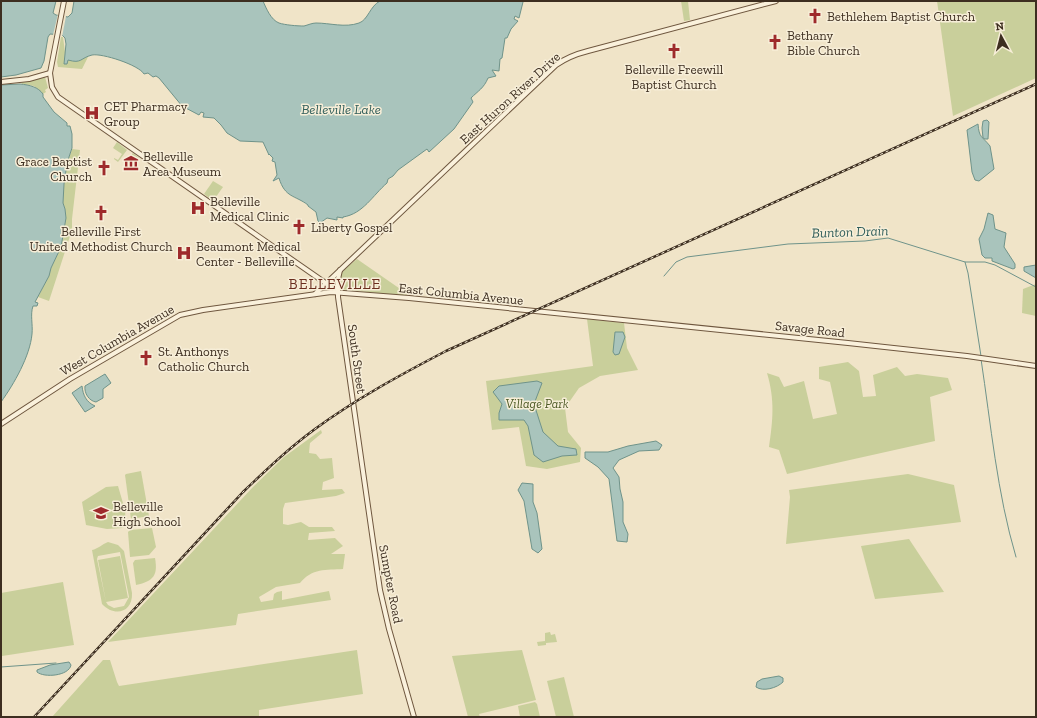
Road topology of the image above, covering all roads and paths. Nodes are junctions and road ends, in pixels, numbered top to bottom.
1 (64, 1) edge
2 (776, 1) edge
3 (50, 73) junction
4 (1, 82) edge
5 (340, 269) junction
6 (325, 284) junction
7 (338, 292) junction
8 (314, 294) junction
9 (582, 316) joint
10 (1036, 366) edge
11 (1, 424) edge
12 (360, 451) joint
13 (414, 717) edge

1 - 3 main road
2 - 5 main road, East Huron River Drive
3 - 4 main road
3 - 6 main road
5 - 6 main road, East Huron River Drive
5 - 7 main road, South Street
6 - 7 main road
6 - 8 main road, East Huron River Drive
7 - 8 main road, West Columbia Avenue
7 - 9 main road, East Columbia Avenue
7 - 12 main road, South Street
8 - 11 main road, West Columbia Avenue
9 - 10 main road, Savage Road
12 - 13 main road, Sumpter Road

